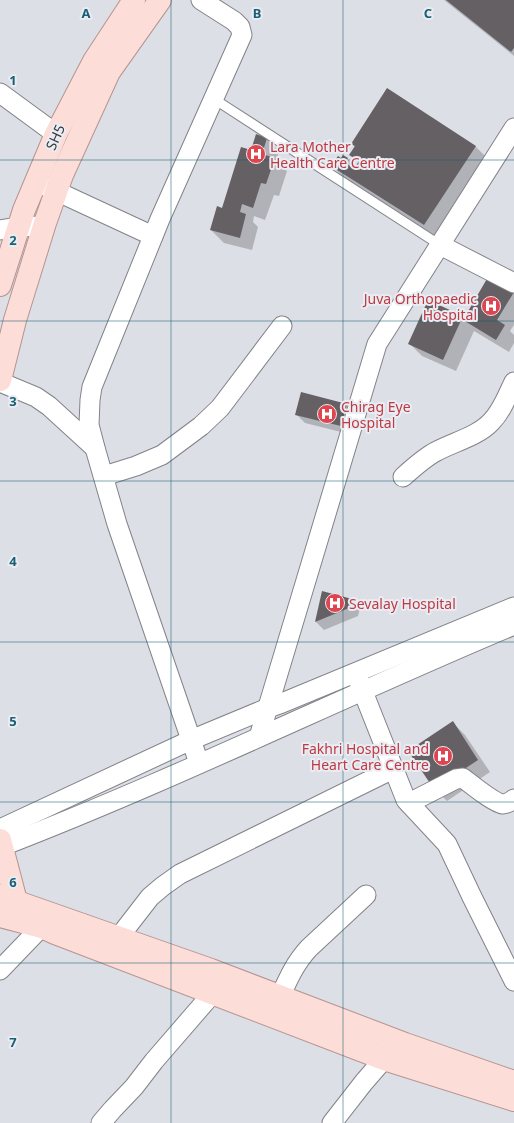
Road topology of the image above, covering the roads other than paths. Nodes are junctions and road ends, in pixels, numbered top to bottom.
1 (134, 0) edge
2 (160, 0) edge
3 (201, 0) edge
4 (0, 93) edge
5 (214, 98) junction
6 (514, 128) edge
7 (56, 134) junction
8 (36, 182) junction
9 (57, 191) junction
10 (44, 226) junction
11 (9, 228) edge
12 (153, 236) junction
13 (440, 245) junction
14 (514, 283) edge
15 (0, 285) edge
16 (282, 326) dead end
17 (0, 381) edge
18 (514, 382) edge
19 (95, 448) junction
20 (104, 476) junction
21 (404, 477) dead end
22 (514, 607) edge
23 (514, 625) edge
24 (355, 672) junction
25 (363, 691) junction
26 (268, 708) junction
27 (259, 738) junction
28 (191, 740) junction
29 (199, 763) junction
30 (394, 769) junction
31 (514, 799) edge
32 (409, 803) junction
33 (0, 841) edge
34 (366, 895) dead end
35 (8, 898) edge
36 (0, 916) edge
37 (48, 921) junction
38 (119, 937) junction
39 (0, 970) edge
40 (514, 981) edge
41 (212, 994) junction
42 (280, 997) junction
43 (384, 1059) junction
44 (514, 1082) edge
45 (514, 1100) edge
46 (101, 1123) edge
47 (332, 1123) edge

1 - 7 main road, SH5 / SH5
2 - 9 main road, SH5
3 - 5 street
4 - 7 street
5 - 12 street
5 - 13 lane
6 - 13 street
7 - 8 main road, SH5 / SH5
8 - 9 street
8 - 11 main road, SH5 / SH5
9 - 10 main road, SH5
9 - 12 street
10 - 11 street
10 - 17 main road, SH5
11 - 15 main road, SH5 / SH5
12 - 19 street
13 - 14 street
13 - 26 street
16 - 20 street
17 - 19 street
18 - 21 street
19 - 20 street
20 - 28 street
22 - 24 street
23 - 25 street
24 - 25 street
24 - 26 street
25 - 27 street
25 - 30 street
26 - 27 street
26 - 28 street
27 - 29 street
28 - 29 street
28 - 33 street
29 - 33 street
30 - 32 street
30 - 38 street
31 - 32 street
32 - 40 street
33 - 35 main road
34 - 42 street
35 - 37 main road
36 - 37 main road
37 - 38 main road
37 - 39 street
37 - 41 main road
38 - 42 main road
41 - 43 main road
41 - 46 street
42 - 44 main road
43 - 45 main road
43 - 47 street

